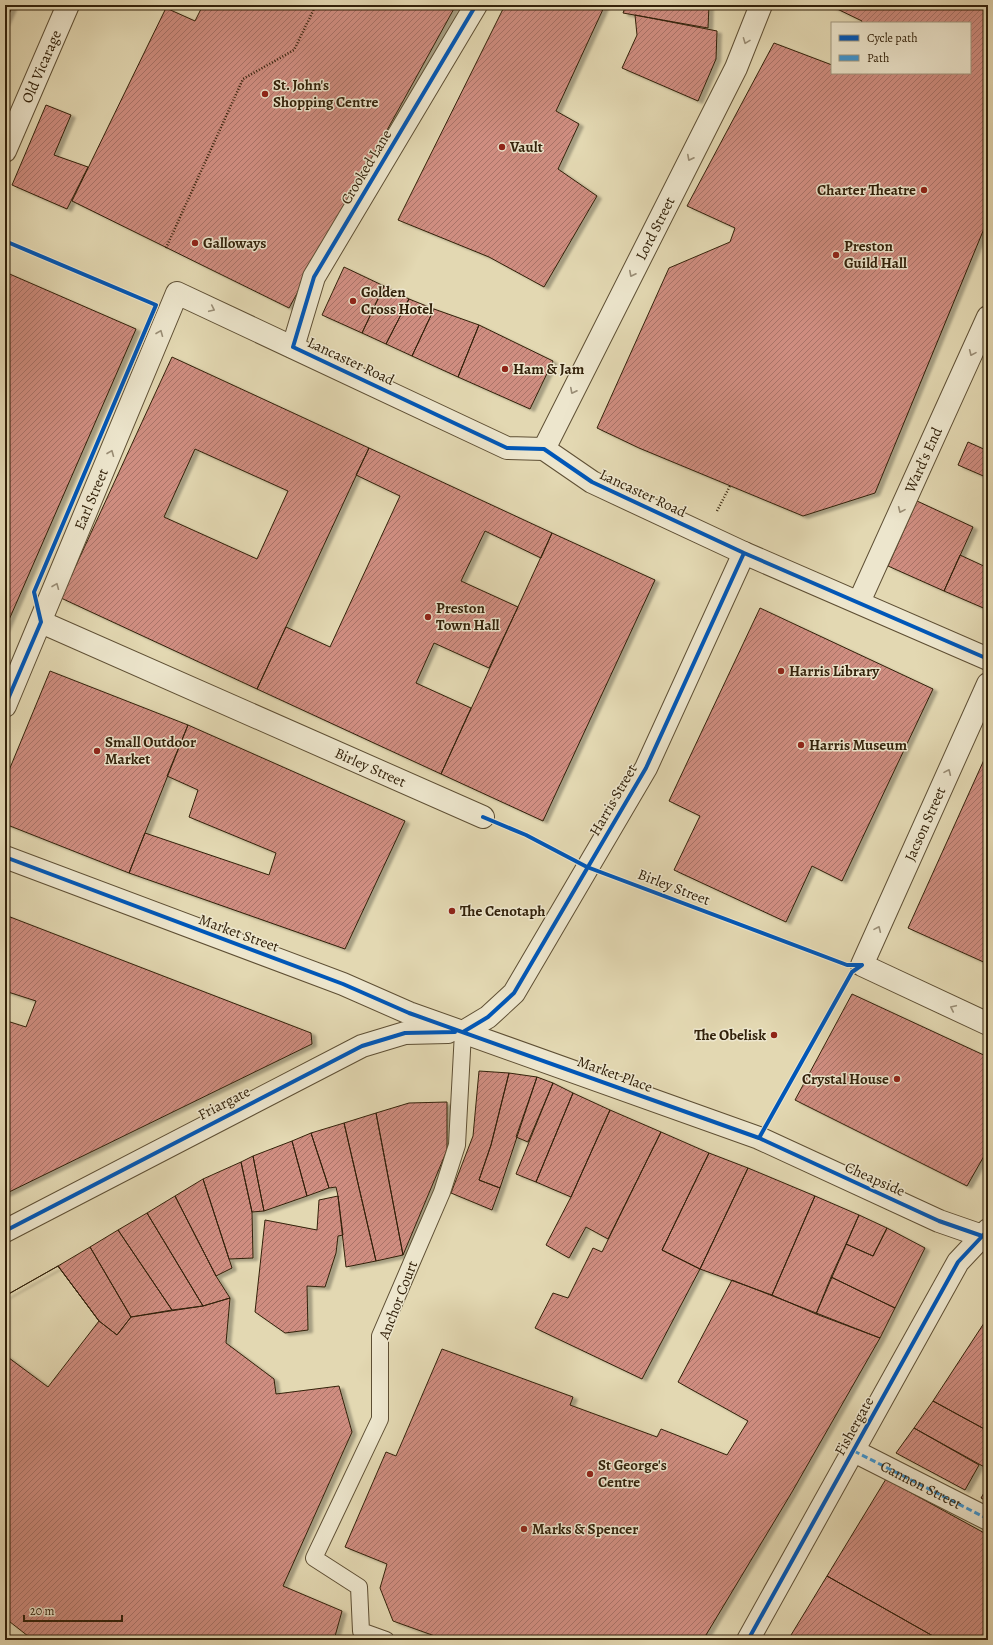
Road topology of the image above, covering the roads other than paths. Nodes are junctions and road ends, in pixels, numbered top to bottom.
1 (68, 5) edge
2 (476, 5) edge
3 (761, 5) edge
4 (5, 150) edge
5 (177, 293) joint
6 (988, 317) edge
7 (293, 347) junction
8 (544, 449) junction
9 (744, 553) junction
10 (860, 602) junction
11 (41, 622) junction
12 (988, 659) edge
13 (988, 684) edge
14 (5, 706) edge
15 (483, 817) dead end
16 (5, 857) edge
17 (988, 1024) edge
18 (463, 1032) junction
19 (759, 1138) joint
20 (5, 1231) edge
21 (986, 1235) edge
22 (854, 1451) junction
23 (988, 1519) edge
24 (386, 1640) edge
25 (748, 1640) edge

1 - 4 street, Old Vicarage
2 - 7 street, Crooked Lane
3 -> 8 street, Lord Street
5 -> 7 street, Lancaster Road
11 -> 5 street, Earl Street
6 -> 10 street, Ward's End
7 - 8 street, Lancaster Road
8 - 9 street, Lancaster Road
9 - 10 street, Lancaster Road
9 - 18 street, Harris Street
10 - 12 street, Lancaster Road
11 - 14 street, Earl Street
11 - 15 street, Birley Street
17 -> 13 street, Jacson Street
16 - 18 street, Market Street
18 - 19 street, Market Place
18 - 20 street, Friargate
18 - 24 lane, Anchor Court
19 - 21 street, Cheapside
21 - 22 street, Fishergate
22 - 23 street, Cannon Street
22 - 25 street, Fishergate

